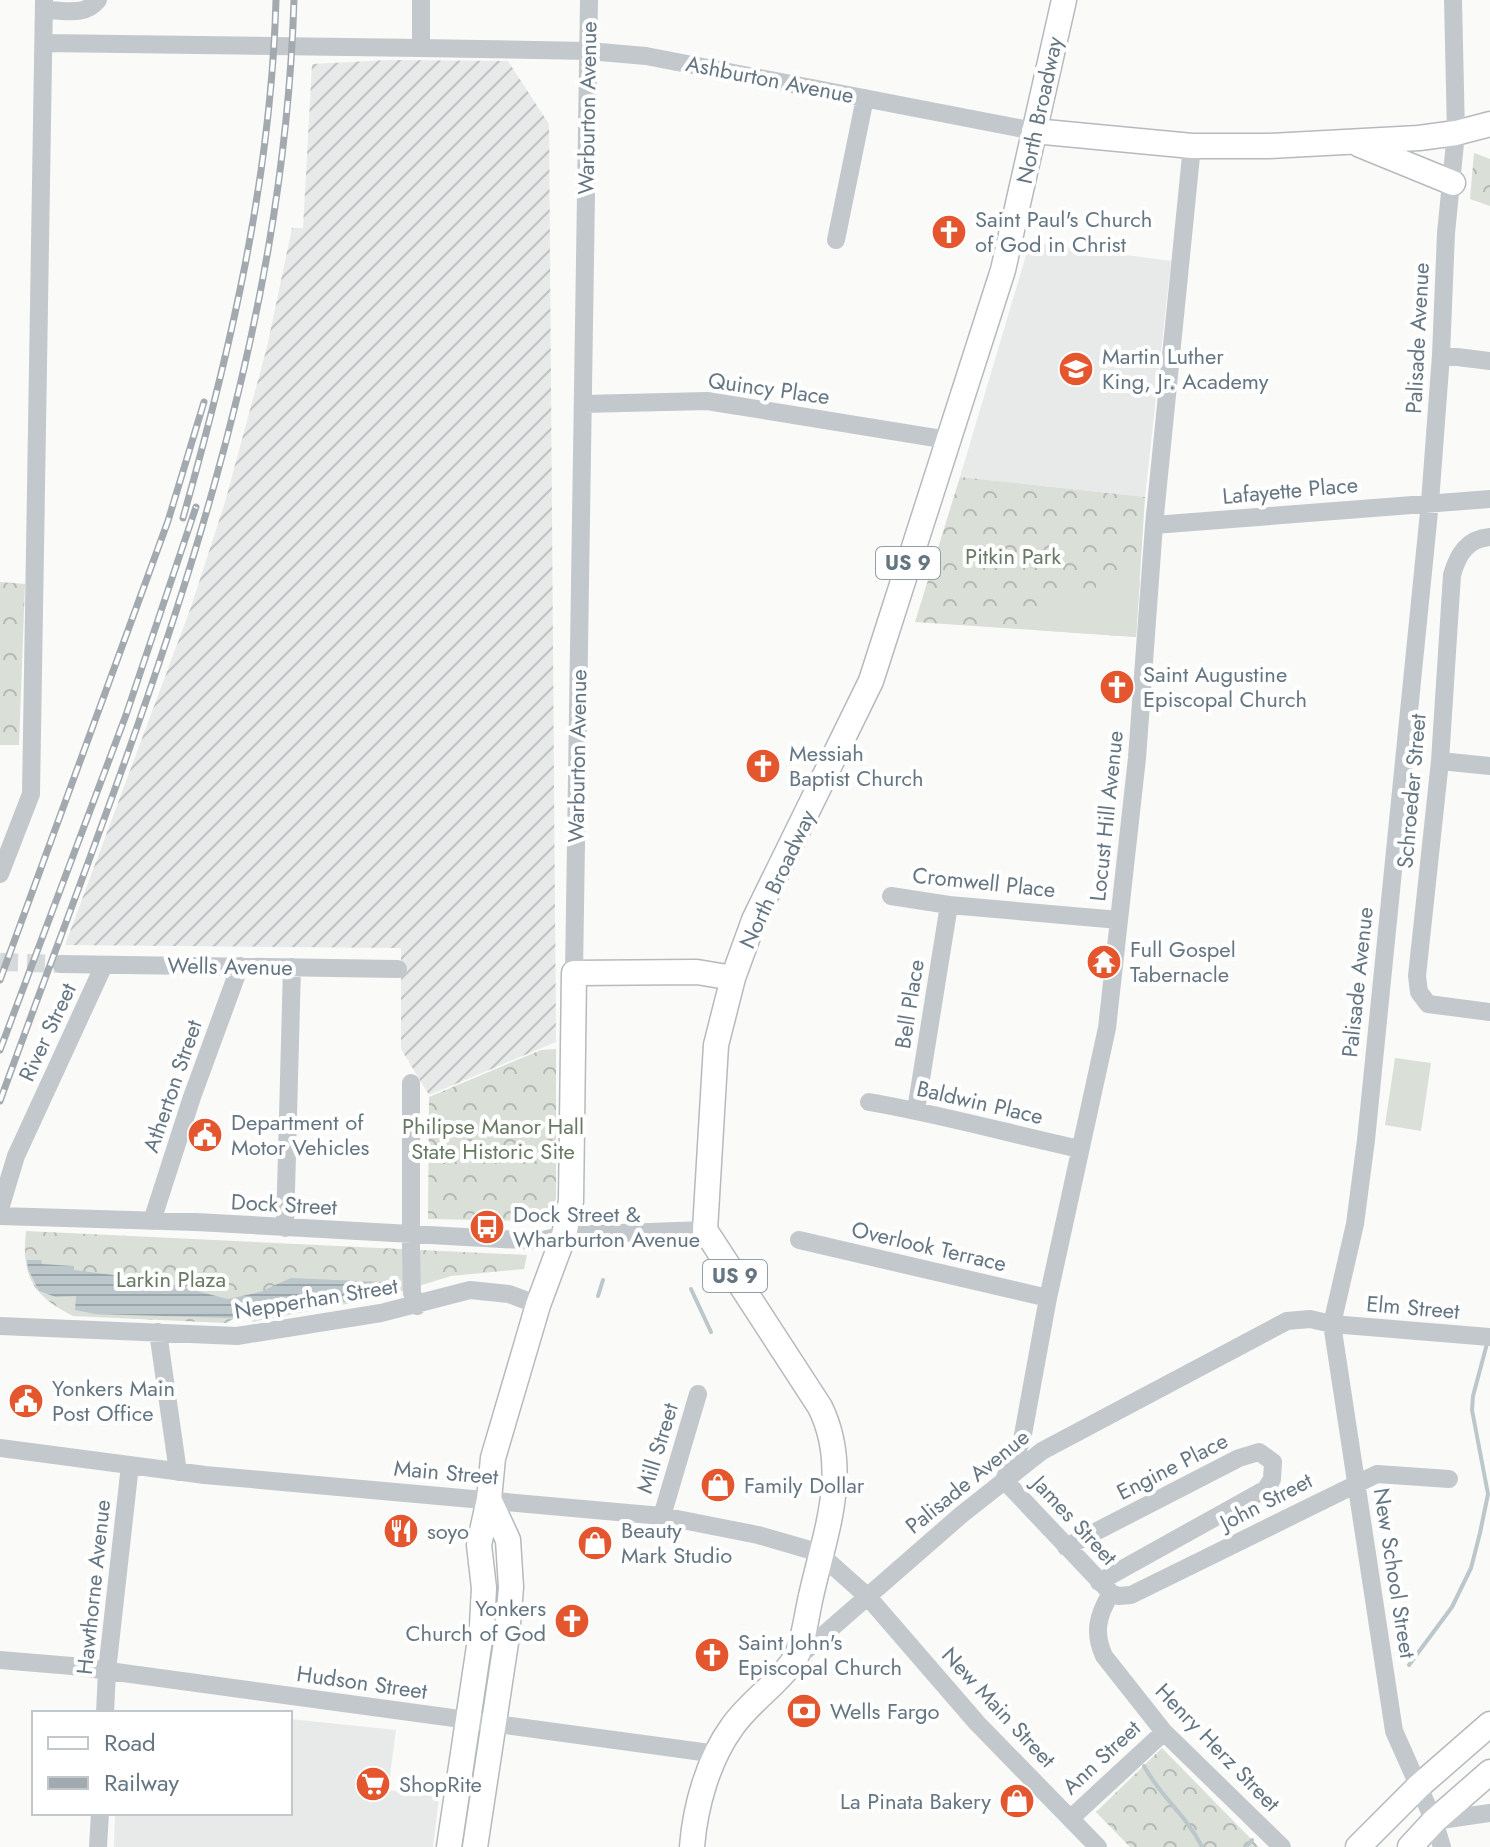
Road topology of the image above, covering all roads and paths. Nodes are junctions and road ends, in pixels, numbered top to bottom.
1 (98, 0) edge
2 (421, 0) edge
3 (589, 0) edge
4 (1064, 0) edge
5 (1453, 0) edge
6 (44, 5) edge
7 (45, 43) junction
8 (421, 48) junction
9 (588, 51) junction
10 (865, 98) junction
11 (1490, 124) edge
12 (1034, 131) junction
13 (1456, 133) junction
14 (1354, 143) junction
15 (1192, 146) junction
16 (1453, 183) junction
17 (836, 240) dead end
18 (1441, 355) junction
19 (1490, 361) edge
20 (583, 404) junction
21 (948, 440) junction
22 (1490, 499) edge
23 (1430, 502) junction
24 (1154, 525) junction
25 (1490, 537) edge
26 (1440, 761) junction
27 (1490, 766) edge
28 (0, 874) edge
29 (891, 896) dead end
30 (949, 905) junction
31 (1119, 920) junction
32 (61, 964) tunnel mouth
33 (104, 965) junction
34 (240, 966) junction
35 (292, 967) junction
36 (398, 969) dead end
37 (574, 973) junction
38 (733, 978) junction
39 (1490, 1012) edge
40 (411, 1083) dead end
41 (869, 1102) dead end
42 (916, 1110) junction
43 (1080, 1149) junction
44 (0, 1209) edge
45 (0, 1216) edge
46 (152, 1221) junction
47 (285, 1228) junction
48 (705, 1230) junction
49 (411, 1235) junction
50 (564, 1235) junction
51 (799, 1240) dead end
52 (1048, 1298) junction
53 (538, 1305) junction
54 (417, 1306) junction
55 (1332, 1324) junction
56 (0, 1326) edge
57 (158, 1332) junction
58 (1481, 1337) edge
59 (698, 1394) dead end
60 (0, 1448) edge
61 (130, 1465) junction
62 (178, 1472) junction
63 (1449, 1479) dead end
64 (1004, 1480) junction
65 (1357, 1482) junction
66 (489, 1499) junction
67 (662, 1516) junction
68 (1066, 1547) junction
69 (822, 1556) junction
70 (1105, 1587) junction
71 (868, 1597) junction
72 (796, 1659) junction
73 (0, 1660) edge
74 (107, 1671) junction
75 (105, 1711) edge
76 (468, 1720) junction
77 (494, 1724) junction
78 (1490, 1724) edge
79 (1164, 1732) junction
80 (717, 1754) junction
81 (1490, 1772) edge
82 (1419, 1786) junction
83 (1490, 1813) edge
84 (100, 1815) edge
85 (1071, 1818) junction
86 (1434, 1821) junction
87 (98, 1847) edge
88 (449, 1847) edge
89 (475, 1847) edge
90 (692, 1847) edge
91 (1098, 1847) edge
92 (1282, 1847) edge
93 (1358, 1847) edge
94 (1410, 1847) edge
95 (1442, 1847) edge

1 - 6 street
2 - 8 street
3 - 9 street, Warburton Avenue
4 - 12 main road, North Broadway / US 9
5 - 13 street, Palisade Avenue
6 - 7 street
7 - 8 street, Ashburton Avenue
7 - 28 street
8 - 9 street, Ashburton Avenue
9 - 10 street, Ashburton Avenue
9 - 20 street, Warburton Avenue
10 - 12 street, Ashburton Avenue
10 - 17 street
11 - 13 main road, Ashburton Avenue
12 - 15 main road, Ashburton Avenue
12 - 21 main road, North Broadway / US 9
13 - 14 main road, Ashburton Avenue
13 - 16 street, Palisade Avenue
14 - 15 main road, Ashburton Avenue
14 - 16 main road
15 - 24 street, Locust Hill Avenue
16 - 18 street, Palisade Avenue
18 - 19 street
18 - 23 street, Palisade Avenue
20 - 21 street, Quincy Place
20 - 37 street, Warburton Avenue
21 - 38 main road, North Broadway / US 9
22 - 23 street, Lafayette Place
23 - 24 street, Lafayette Place
23 - 55 street, Palisade Avenue
24 - 31 street, Locust Hill Avenue
25 - 26 street, Schroeder Street
26 - 27 street
26 - 39 street, Schroeder Street
29 - 30 street, Cromwell Place
30 - 31 street, Cromwell Place
30 - 42 street, Bell Place
31 - 43 street, Locust Hill Avenue
32 - 33 street, Wells Avenue
33 - 34 street, Wells Avenue
33 - 44 street, River Street
34 - 35 street, Wells Avenue
34 - 46 street, Atherton Street
35 - 36 street, Wells Avenue
35 - 47 street
37 - 38 main road
37 - 50 main road, Warburton Avenue
38 - 48 main road, North Broadway / US 9
40 - 49 street
41 - 42 street, Baldwin Place
42 - 43 street, Baldwin Place
43 - 52 street, Locust Hill Avenue
45 - 46 street, Dock Street
46 - 47 street, Dock Street
47 - 49 street, Dock Street
48 - 50 street, Dock Street
48 - 69 main road, US 9
49 - 50 street, Dock Street
49 - 54 street
50 - 53 main road, Warburton Avenue
51 - 52 street, Overlook Terrace
52 - 64 street, Locust Hill Avenue
53 - 54 street, Nepperhan Street
53 - 66 main road, Warburton Avenue
54 - 57 street, Nepperhan Street
55 - 58 street, Elm Street
55 - 64 street, Palisade Avenue
55 - 65 street, New School Street
56 - 57 street, Nepperhan Street
57 - 62 street
59 - 67 street, Mill Street
60 - 61 street, Main Street
61 - 62 street, Main Street
61 - 74 street, Hawthorne Avenue
62 - 66 street, Main Street
63 - 65 street, John Street
64 - 68 street, James Street
64 - 71 street, Palisade Avenue
65 - 70 street, John Street
65 - 82 street, New School Street
66 - 67 street, Main Street
66 - 76 main road, Warburton Avenue
66 - 77 main road
67 - 69 street, Main Street
68 - 70 street, James Street
68 - 70 street, Engine Place
69 - 71 street, Main Street
69 - 72 main road, US 9
70 - 79 street, Henry Herz Street
71 - 72 street, Palisade Avenue
71 - 85 street, New Main Street
72 - 80 main road, US 9
73 - 74 street, Hudson Street
74 - 75 street, Hawthorne Avenue
74 - 76 street, Hudson Street
76 - 77 street, Hudson Street
76 - 88 main road, Warburton Avenue
77 - 80 street, Hudson Street
77 - 89 main road
78 - 82 main road
79 - 85 street, Ann Street
79 - 92 street, Henry Herz Street
80 - 90 main road, US 9
81 - 86 main road
82 - 86 street, New School Street
82 - 93 main road
83 - 86 street
84 - 87 street
85 - 91 street, New Main Street
86 - 94 main road
86 - 95 street, New School Street

